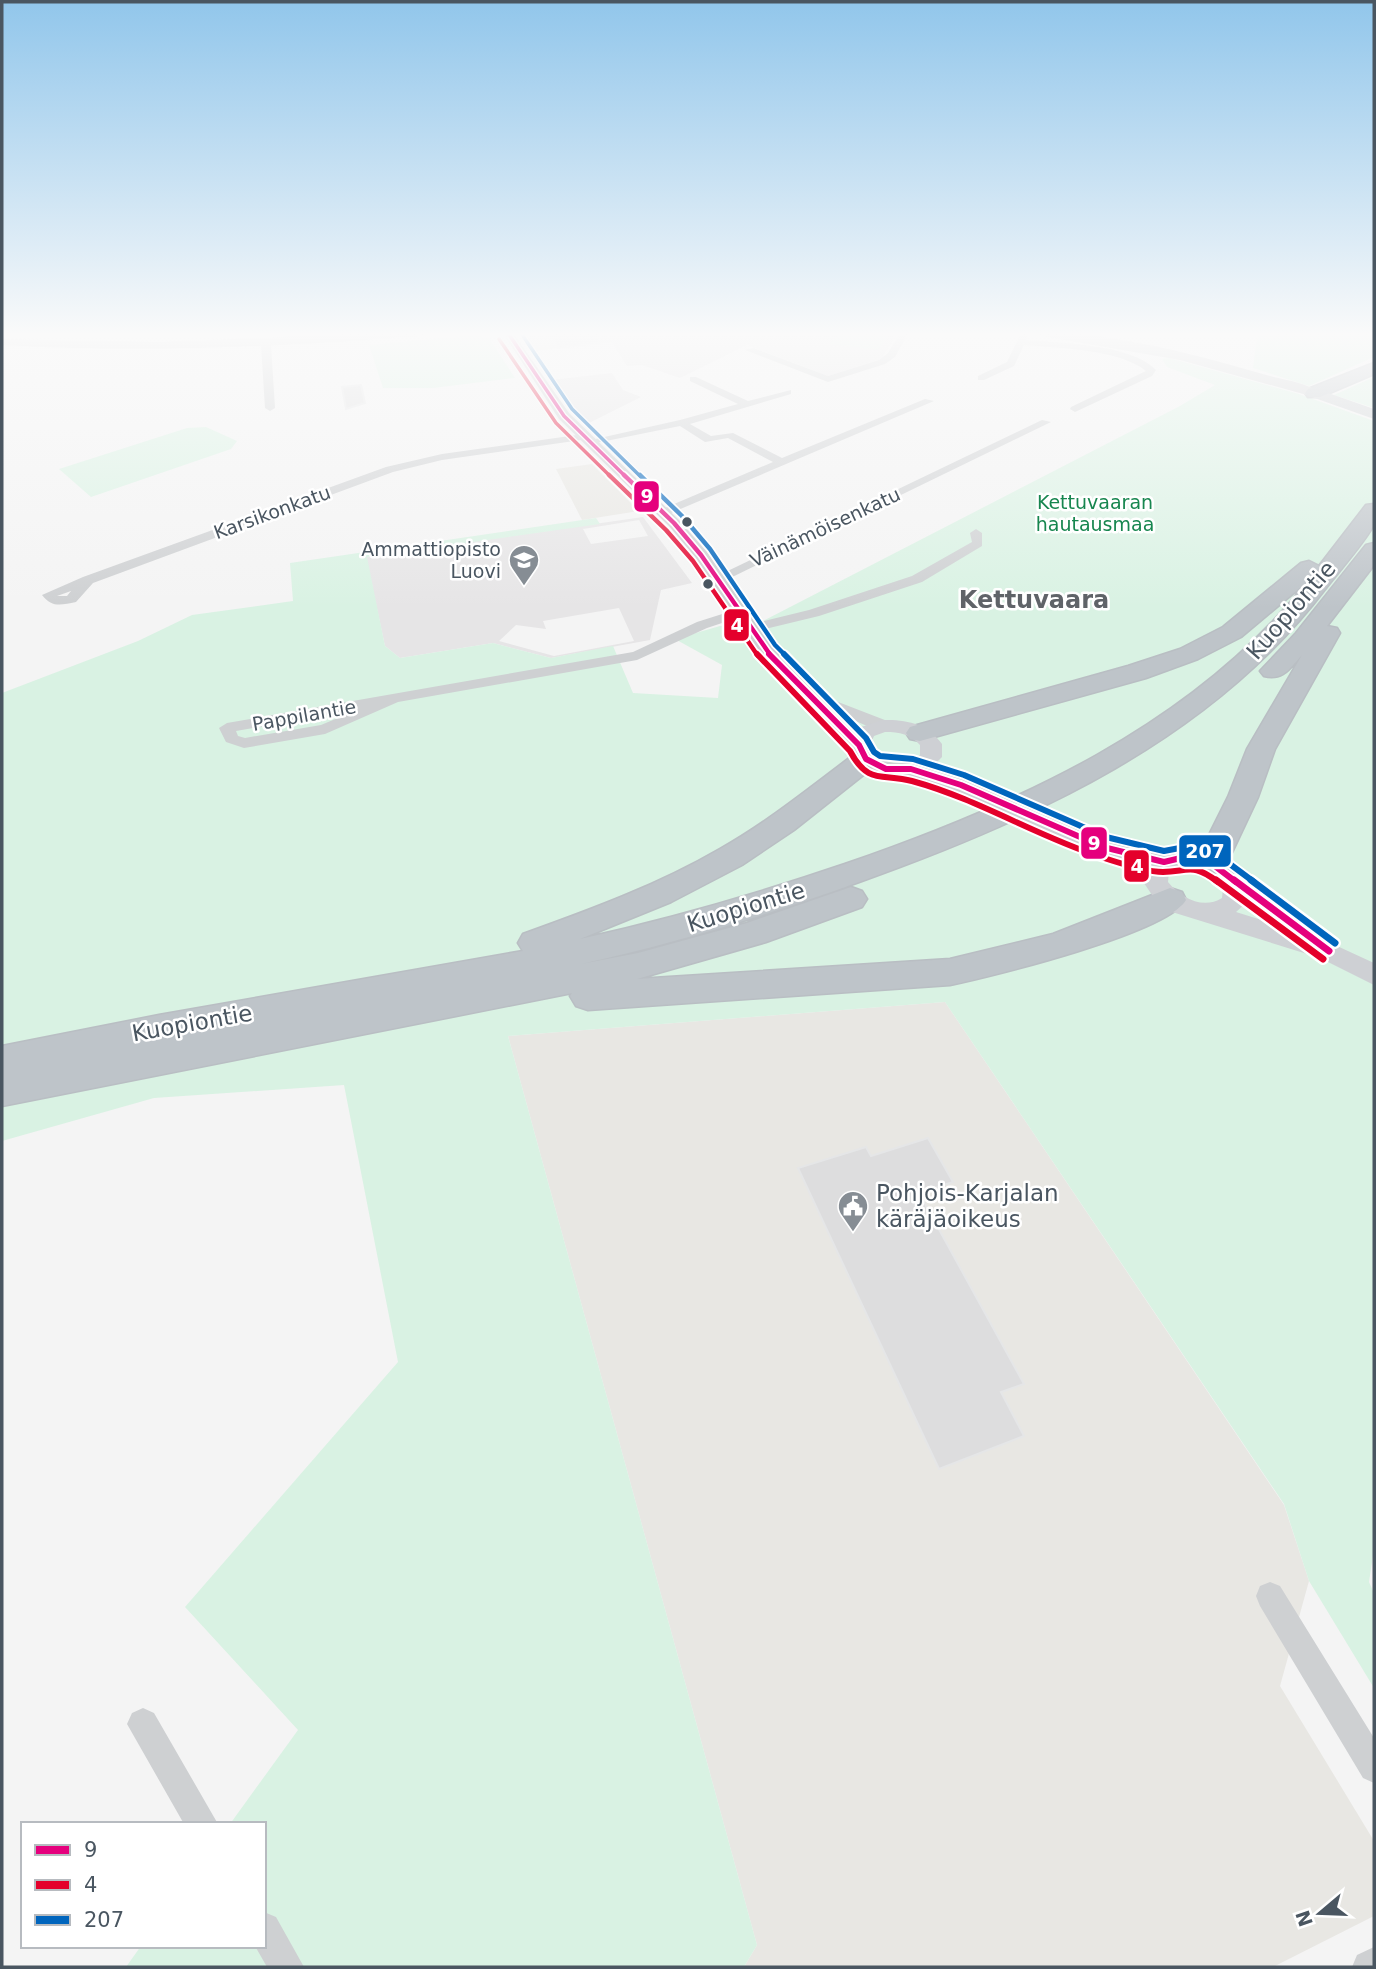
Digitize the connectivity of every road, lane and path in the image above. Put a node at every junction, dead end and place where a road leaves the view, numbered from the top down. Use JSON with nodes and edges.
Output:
{"nodes":[{"id":1,"x":576,"y":425,"type":"edge"},
{"id":2,"x":670,"y":425,"type":"edge"},
{"id":3,"x":685,"y":425,"type":"edge"},
{"id":4,"x":872,"y":425,"type":"edge"},
{"id":5,"x":1040,"y":425,"type":"edge"},
{"id":6,"x":590,"y":438,"type":"junction"},
{"id":7,"x":781,"y":463,"type":"junction"},
{"id":8,"x":664,"y":512,"type":"junction"},
{"id":9,"x":976,"y":533,"type":"dead end"},
{"id":10,"x":1367,"y":539,"type":"edge"},
{"id":11,"x":717,"y":579,"type":"junction"},
{"id":12,"x":88,"y":580,"type":"dead end"},
{"id":13,"x":738,"y":613,"type":"junction"},
{"id":14,"x":749,"y":629,"type":"junction"},
{"id":15,"x":808,"y":694,"type":"junction"},
{"id":16,"x":396,"y":698,"type":"junction"},
{"id":17,"x":883,"y":726,"type":"junction"},
{"id":18,"x":920,"y":733,"type":"junction"},
{"id":19,"x":862,"y":752,"type":"junction"},
{"id":20,"x":931,"y":757,"type":"junction"},
{"id":21,"x":911,"y":769,"type":"junction"},
{"id":22,"x":961,"y":785,"type":"junction"},
{"id":23,"x":1210,"y":863,"type":"junction"},
{"id":24,"x":1231,"y":880,"type":"junction"},
{"id":25,"x":1163,"y":881,"type":"junction"},
{"id":26,"x":1207,"y":912,"type":"junction"},
{"id":27,"x":1329,"y":951,"type":"junction"},
{"id":28,"x":1374,"y":975,"type":"edge"},
{"id":29,"x":431,"y":995,"type":"junction"},
{"id":30,"x":2,"y":1061,"type":"edge"},
{"id":31,"x":2,"y":1090,"type":"edge"},
{"id":32,"x":1270,"y":1596,"type":"dead end"},
{"id":33,"x":143,"y":1724,"type":"dead end"},
{"id":34,"x":1374,"y":1767,"type":"edge"},
{"id":35,"x":201,"y":1822,"type":"edge"},
{"id":36,"x":266,"y":1932,"type":"edge"},
{"id":37,"x":1374,"y":1964,"type":"edge"},
{"id":38,"x":287,"y":1967,"type":"edge"},
{"id":39,"x":1369,"y":1967,"type":"edge"}],
"edges":[{"from":1,"to":6,"type":"street"},
{"from":2,"to":6,"type":"street","name":"Karsikonkatu"},
{"from":3,"to":7,"type":"street"},
{"from":4,"to":7,"type":"street"},
{"from":5,"to":11,"type":"street","name":"Väinämöisenkatu"},
{"from":6,"to":8,"type":"street"},
{"from":6,"to":12,"type":"street","name":"Karsikonkatu"},
{"from":7,"to":8,"type":"street"},
{"from":8,"to":11,"type":"street"},
{"from":9,"to":14,"type":"street"},
{"from":10,"to":18,"type":"highway"},
{"from":10,"to":23,"type":"highway"},
{"from":10,"to":29,"type":"highway","name":"Kuopiontie"},
{"from":11,"to":13,"type":"street"},
{"from":13,"to":14,"type":"street"},
{"from":13,"to":16,"type":"street","name":"Pappilantie"},
{"from":14,"to":15,"type":"street"},
{"from":15,"to":17,"type":"street"},
{"from":15,"to":19,"type":"street"},
{"from":16,"to":16,"type":"street","name":"Pappilantie"},
{"from":17,"to":18,"type":"main road"},
{"from":17,"to":19,"type":"main road"},
{"from":18,"to":20,"type":"main road"},
{"from":19,"to":21,"type":"main road"},
{"from":19,"to":29,"type":"highway"},
{"from":20,"to":21,"type":"main road"},
{"from":20,"to":22,"type":"main road"},
{"from":21,"to":22,"type":"main road"},
{"from":22,"to":25,"type":"main road","bridge":true},
{"from":23,"to":24,"type":"main road"},
{"from":23,"to":25,"type":"main road"},
{"from":24,"to":26,"type":"main road"},
{"from":24,"to":27,"type":"main road"},
{"from":25,"to":26,"type":"main road"},
{"from":25,"to":29,"type":"highway"},
{"from":26,"to":27,"type":"main road"},
{"from":27,"to":28,"type":"main road"},
{"from":29,"to":30,"type":"highway","name":"Kuopiontie"},
{"from":29,"to":31,"type":"highway","name":"Kuopiontie"},
{"from":32,"to":34,"type":"street"},
{"from":33,"to":35,"type":"street"},
{"from":36,"to":38,"type":"street"},
{"from":37,"to":39,"type":"street"}]}
